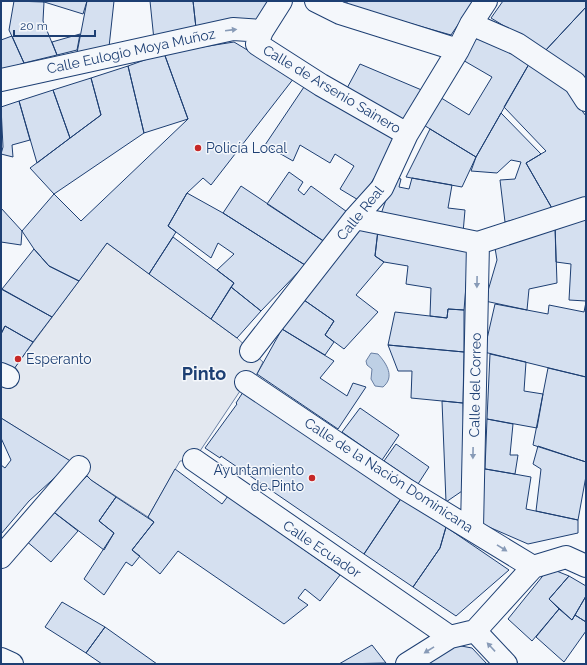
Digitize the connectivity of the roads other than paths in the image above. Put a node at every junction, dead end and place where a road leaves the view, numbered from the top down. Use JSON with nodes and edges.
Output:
{"nodes":[{"id":1,"x":281,"y":1,"type":"edge"},
{"id":2,"x":316,"y":1,"type":"edge"},
{"id":3,"x":486,"y":1,"type":"edge"},
{"id":4,"x":471,"y":24,"type":"junction"},
{"id":5,"x":260,"y":37,"type":"junction"},
{"id":6,"x":458,"y":50,"type":"junction"},
{"id":7,"x":1,"y":80,"type":"edge"},
{"id":8,"x":586,"y":100,"type":"edge"},
{"id":9,"x":407,"y":134,"type":"junction"},
{"id":10,"x":586,"y":208,"type":"edge"},
{"id":11,"x":355,"y":218,"type":"junction"},
{"id":12,"x":478,"y":242,"type":"junction"},
{"id":13,"x":251,"y":351,"type":"dead end"},
{"id":14,"x":246,"y":382,"type":"dead end"},
{"id":15,"x":194,"y":460,"type":"dead end"},
{"id":16,"x":79,"y":467,"type":"dead end"},
{"id":17,"x":472,"y":528,"type":"junction"},
{"id":18,"x":1,"y":557,"type":"edge"},
{"id":19,"x":586,"y":566,"type":"edge"},
{"id":20,"x":533,"y":567,"type":"junction"},
{"id":21,"x":475,"y":631,"type":"junction"},
{"id":22,"x":450,"y":637,"type":"junction"},
{"id":23,"x":1,"y":659,"type":"edge"},
{"id":24,"x":12,"y":664,"type":"edge"},
{"id":25,"x":407,"y":664,"type":"edge"},
{"id":26,"x":506,"y":664,"type":"edge"}],
"edges":[{"from":1,"to":5,"type":"street"},
{"from":2,"to":6,"type":"street"},
{"from":3,"to":4,"type":"street","name":"Calle Real"},
{"from":4,"to":6,"type":"street","name":"Calle Real"},
{"from":4,"to":8,"type":"street"},
{"from":7,"to":5,"type":"street","name":"Calle Eulogio Moya Muñoz","one_way":true},
{"from":5,"to":9,"type":"street","name":"Calle de Arsenio Sainero"},
{"from":6,"to":9,"type":"street","name":"Calle Real"},
{"from":9,"to":11,"type":"street","name":"Calle Real"},
{"from":10,"to":12,"type":"street"},
{"from":11,"to":12,"type":"street"},
{"from":11,"to":13,"type":"street","name":"Calle Real"},
{"from":12,"to":17,"type":"street","name":"Calle del Correo","one_way":true},
{"from":14,"to":17,"type":"street","name":"Calle de la Nación Dominicana"},
{"from":15,"to":22,"type":"street","name":"Calle Ecuador"},
{"from":16,"to":18,"type":"street"},
{"from":17,"to":20,"type":"street","name":"Calle de la Nación Dominicana","one_way":true},
{"from":19,"to":20,"type":"street"},
{"from":20,"to":21,"type":"street"},
{"from":21,"to":22,"type":"street"},
{"from":26,"to":21,"type":"street","one_way":true},
{"from":22,"to":25,"type":"street","one_way":true},
{"from":23,"to":24,"type":"street"}]}
